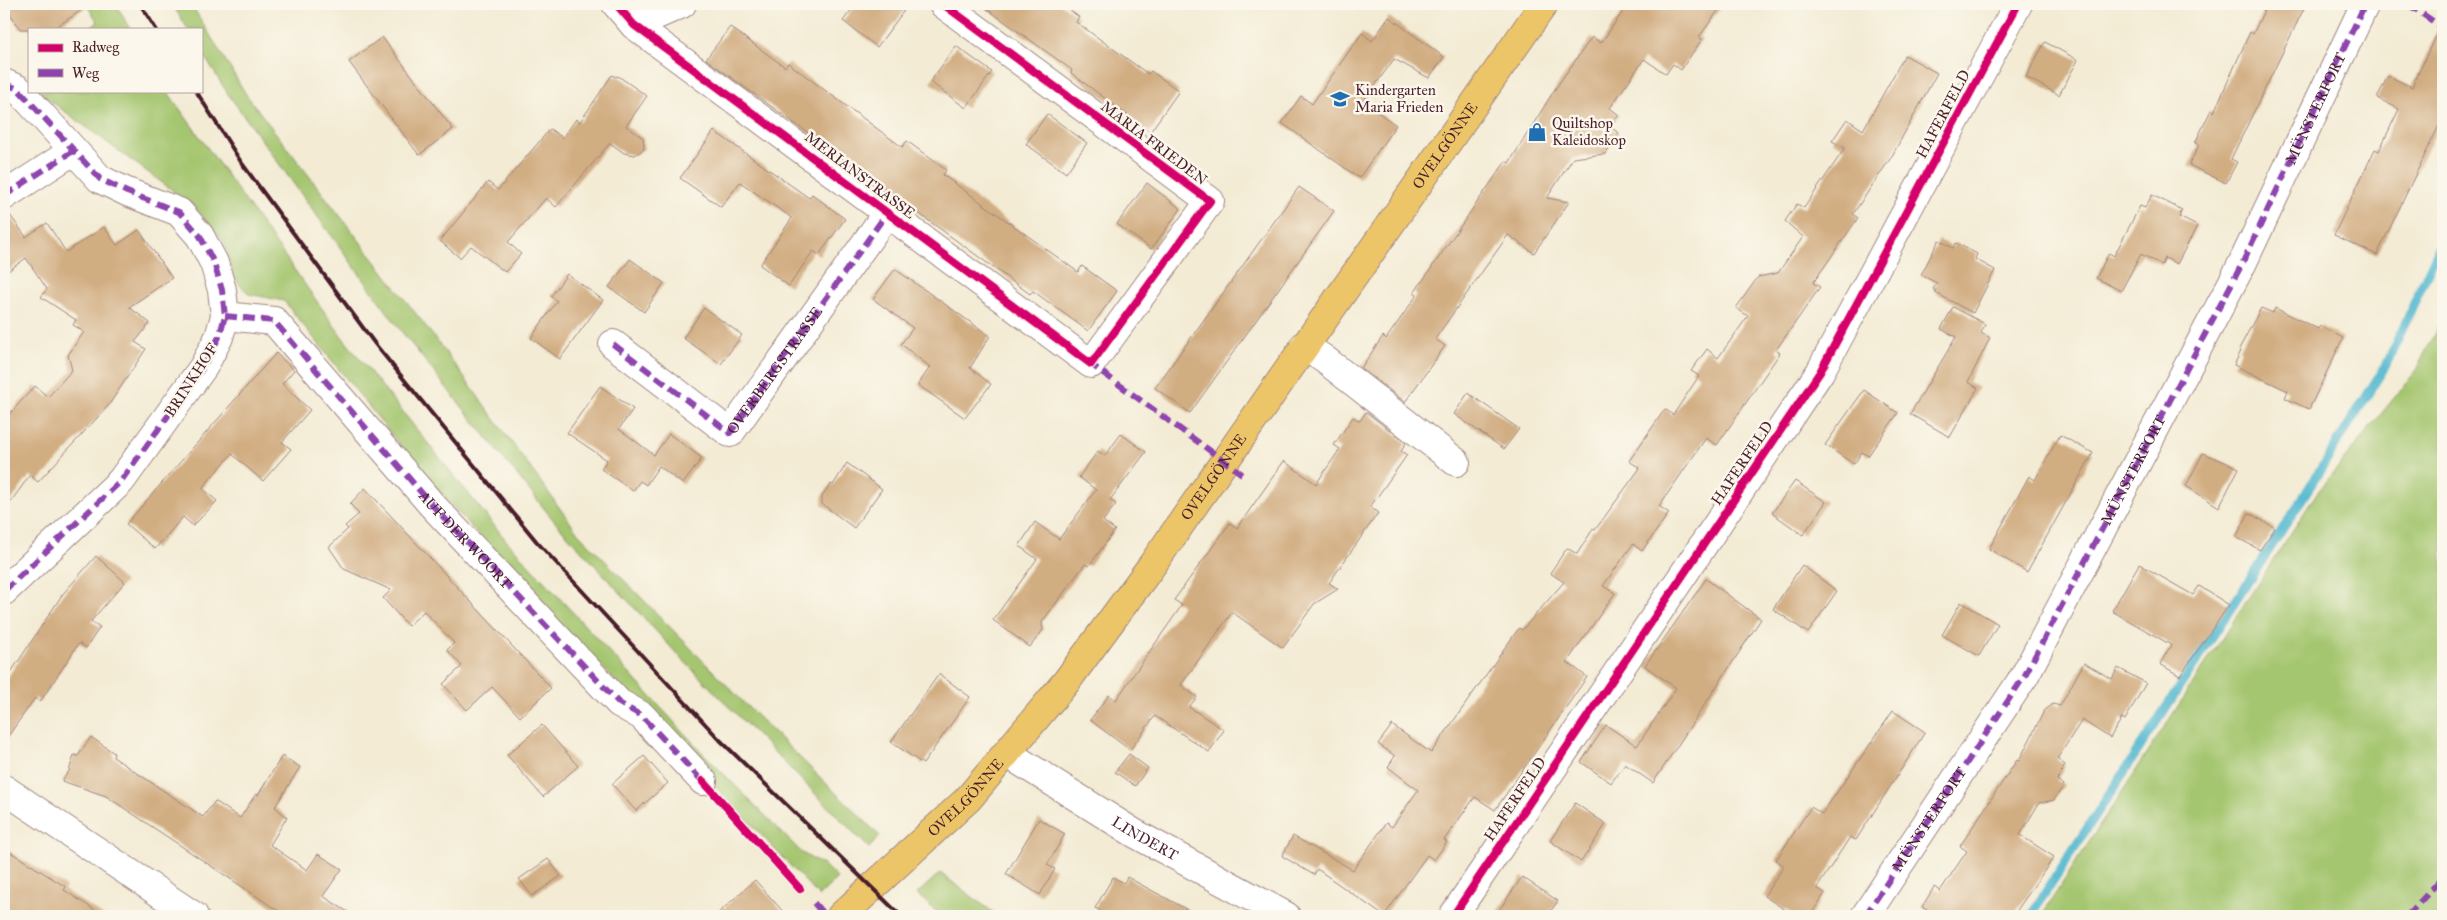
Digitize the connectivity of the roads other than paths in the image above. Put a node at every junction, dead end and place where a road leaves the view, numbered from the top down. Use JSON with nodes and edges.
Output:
{"nodes":[{"id":1,"x":616,"y":4,"type":"edge"},
{"id":2,"x":682,"y":4,"type":"edge"},
{"id":3,"x":943,"y":4,"type":"edge"},
{"id":4,"x":1544,"y":4,"type":"edge"},
{"id":5,"x":2018,"y":4,"type":"edge"},
{"id":6,"x":2365,"y":4,"type":"edge"},
{"id":7,"x":634,"y":26,"type":"junction"},
{"id":8,"x":4,"y":83,"type":"edge"},
{"id":9,"x":73,"y":151,"type":"junction"},
{"id":10,"x":4,"y":196,"type":"edge"},
{"id":11,"x":887,"y":213,"type":"junction"},
{"id":12,"x":225,"y":316,"type":"junction"},
{"id":13,"x":613,"y":344,"type":"dead end"},
{"id":14,"x":1304,"y":346,"type":"junction"},
{"id":15,"x":1091,"y":364,"type":"joint"},
{"id":16,"x":1456,"y":462,"type":"dead end"},
{"id":17,"x":4,"y":591,"type":"edge"},
{"id":18,"x":1008,"y":754,"type":"junction"},
{"id":19,"x":703,"y":781,"type":"dead end"},
{"id":20,"x":4,"y":788,"type":"edge"},
{"id":21,"x":194,"y":916,"type":"edge"},
{"id":22,"x":841,"y":916,"type":"edge"},
{"id":23,"x":1286,"y":916,"type":"edge"},
{"id":24,"x":1453,"y":916,"type":"edge"},
{"id":25,"x":1865,"y":916,"type":"edge"}],
"edges":[{"from":1,"to":7,"type":"street","name":"MERIANSTRASSE"},
{"from":2,"to":7,"type":"street"},
{"from":3,"to":15,"type":"street","name":"MARIA FRIEDEN"},
{"from":4,"to":14,"type":"main road","name":"OVELGÖNNE"},
{"from":5,"to":24,"type":"street","name":"HAFERFELD"},
{"from":6,"to":25,"type":"street","name":"MÜNSTERFORT"},
{"from":7,"to":11,"type":"street","name":"MERIANSTRASSE"},
{"from":8,"to":9,"type":"street","name":"BRINKHOF"},
{"from":9,"to":10,"type":"street"},
{"from":9,"to":12,"type":"street","name":"BRINKHOF"},
{"from":11,"to":13,"type":"street","name":"OVERBERGSTRASSE"},
{"from":11,"to":15,"type":"street","name":"MERIANSTRASSE"},
{"from":12,"to":17,"type":"street","name":"BRINKHOF"},
{"from":12,"to":19,"type":"street","name":"AUF DER WOORT"},
{"from":14,"to":16,"type":"street"},
{"from":14,"to":18,"type":"main road","name":"OVELGÖNNE"},
{"from":18,"to":22,"type":"main road","name":"OVELGÖNNE"},
{"from":18,"to":23,"type":"street","name":"LINDERT"},
{"from":20,"to":21,"type":"street"}]}
